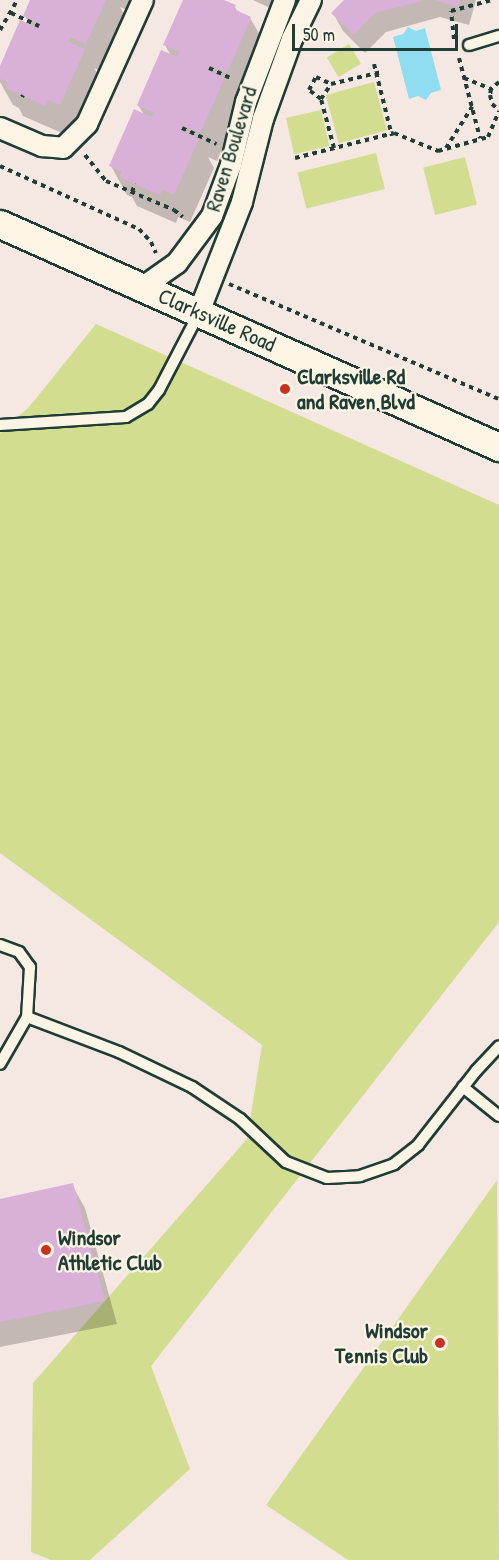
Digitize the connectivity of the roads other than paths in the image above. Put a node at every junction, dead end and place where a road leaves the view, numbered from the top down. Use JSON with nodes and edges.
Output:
{"nodes":[{"id":1,"x":143,"y":0,"type":"edge"},
{"id":2,"x":285,"y":0,"type":"edge"},
{"id":3,"x":311,"y":0,"type":"edge"},
{"id":4,"x":273,"y":31,"type":"junction"},
{"id":5,"x":499,"y":36,"type":"edge"},
{"id":6,"x":292,"y":39,"type":"junction"},
{"id":7,"x":469,"y":45,"type":"dead end"},
{"id":8,"x":242,"y":119,"type":"junction"},
{"id":9,"x":262,"y":123,"type":"junction"},
{"id":10,"x":0,"y":128,"type":"edge"},
{"id":11,"x":217,"y":203,"type":"junction"},
{"id":12,"x":238,"y":213,"type":"junction"},
{"id":13,"x":0,"y":224,"type":"edge"},
{"id":14,"x":143,"y":287,"type":"junction"},
{"id":15,"x":199,"y":312,"type":"junction"},
{"id":16,"x":0,"y":425,"type":"edge"},
{"id":17,"x":499,"y":447,"type":"edge"},
{"id":18,"x":0,"y":945,"type":"edge"},
{"id":19,"x":27,"y":1017,"type":"junction"},
{"id":20,"x":499,"y":1046,"type":"edge"},
{"id":21,"x":0,"y":1064,"type":"edge"},
{"id":22,"x":463,"y":1087,"type":"junction"},
{"id":23,"x":499,"y":1116,"type":"edge"}],
"edges":[{"from":1,"to":10,"type":"street"},
{"from":2,"to":4,"type":"street","name":"Raven Boulevard"},
{"from":3,"to":6,"type":"street","name":"Raven Boulevard"},
{"from":4,"to":6,"type":"street"},
{"from":4,"to":8,"type":"street","name":"Raven Boulevard"},
{"from":5,"to":7,"type":"lane"},
{"from":6,"to":9,"type":"street","name":"Raven Boulevard"},
{"from":8,"to":9,"type":"street"},
{"from":8,"to":11,"type":"street","name":"Raven Boulevard"},
{"from":9,"to":12,"type":"street","name":"Raven Boulevard"},
{"from":11,"to":12,"type":"street"},
{"from":11,"to":14,"type":"street","name":"Raven Boulevard"},
{"from":12,"to":15,"type":"street","name":"Raven Boulevard"},
{"from":13,"to":14,"type":"street","name":"Clarksville Road"},
{"from":14,"to":15,"type":"street","name":"Clarksville Road"},
{"from":15,"to":16,"type":"lane"},
{"from":15,"to":17,"type":"street","name":"Clarksville Road"},
{"from":18,"to":19,"type":"lane"},
{"from":19,"to":21,"type":"lane"},
{"from":19,"to":22,"type":"lane"},
{"from":20,"to":22,"type":"lane"},
{"from":22,"to":23,"type":"lane"}]}
